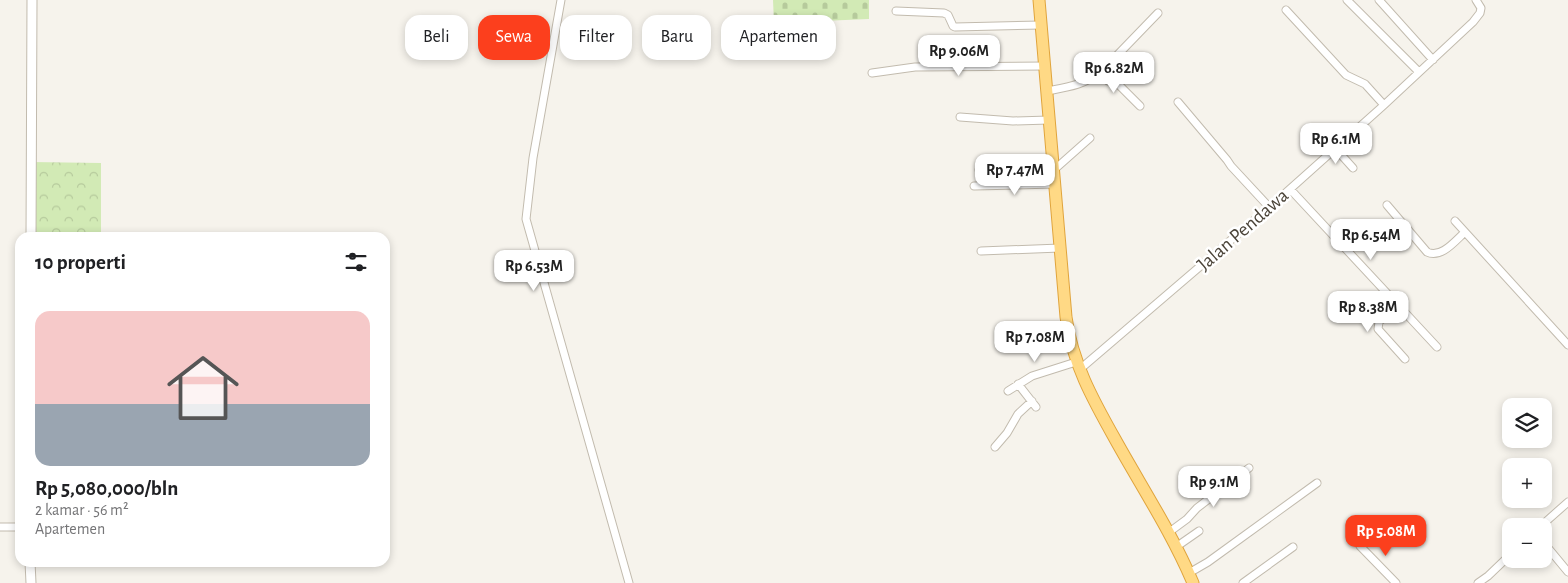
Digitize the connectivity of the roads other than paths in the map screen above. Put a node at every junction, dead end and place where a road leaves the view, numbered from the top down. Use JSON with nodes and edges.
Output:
{"nodes":[{"id":1,"x":32,"y":0,"type":"edge"},
{"id":2,"x":561,"y":0,"type":"edge"},
{"id":3,"x":1039,"y":0,"type":"edge"},
{"id":4,"x":1347,"y":0,"type":"edge"},
{"id":5,"x":1379,"y":0,"type":"edge"},
{"id":6,"x":1476,"y":0,"type":"edge"},
{"id":7,"x":1286,"y":10,"type":"dead end"},
{"id":8,"x":896,"y":11,"type":"dead end"},
{"id":9,"x":1158,"y":13,"type":"dead end"},
{"id":10,"x":1041,"y":25,"type":"junction"},
{"id":11,"x":1432,"y":60,"type":"junction"},
{"id":12,"x":1044,"y":66,"type":"junction"},
{"id":13,"x":1101,"y":72,"type":"junction"},
{"id":14,"x":1419,"y":72,"type":"junction"},
{"id":15,"x":872,"y":73,"type":"dead end"},
{"id":16,"x":1047,"y":91,"type":"junction"},
{"id":17,"x":1178,"y":102,"type":"dead end"},
{"id":18,"x":1384,"y":105,"type":"junction"},
{"id":19,"x":1140,"y":106,"type":"dead end"},
{"id":20,"x":960,"y":118,"type":"dead end"},
{"id":21,"x":1049,"y":120,"type":"junction"},
{"id":22,"x":1090,"y":138,"type":"dead end"},
{"id":23,"x":1335,"y":148,"type":"junction"},
{"id":24,"x":1353,"y":168,"type":"dead end"},
{"id":25,"x":979,"y":170,"type":"dead end"},
{"id":26,"x":1054,"y":170,"type":"junction"},
{"id":27,"x":1055,"y":184,"type":"junction"},
{"id":28,"x":974,"y":186,"type":"dead end"},
{"id":29,"x":1290,"y":189,"type":"junction"},
{"id":30,"x":1387,"y":205,"type":"dead end"},
{"id":31,"x":1269,"y":207,"type":"junction"},
{"id":32,"x":1455,"y":221,"type":"dead end"},
{"id":33,"x":31,"y":232,"type":"edge"},
{"id":34,"x":1466,"y":232,"type":"junction"},
{"id":35,"x":1060,"y":248,"type":"junction"},
{"id":36,"x":981,"y":252,"type":"dead end"},
{"id":37,"x":1397,"y":305,"type":"junction"},
{"id":38,"x":1568,"y":345,"type":"edge"},
{"id":39,"x":1437,"y":347,"type":"dead end"},
{"id":40,"x":1405,"y":359,"type":"dead end"},
{"id":41,"x":1078,"y":366,"type":"junction"},
{"id":42,"x":1018,"y":384,"type":"junction"},
{"id":43,"x":1008,"y":391,"type":"dead end"},
{"id":44,"x":994,"y":447,"type":"dead end"},
{"id":45,"x":1249,"y":468,"type":"dead end"},
{"id":46,"x":1317,"y":483,"type":"dead end"},
{"id":47,"x":1568,"y":502,"type":"edge"},
{"id":48,"x":1550,"y":518,"type":"edge"},
{"id":49,"x":0,"y":527,"type":"edge"},
{"id":50,"x":15,"y":527,"type":"edge"},
{"id":51,"x":1199,"y":531,"type":"dead end"},
{"id":52,"x":1168,"y":534,"type":"junction"},
{"id":53,"x":1360,"y":546,"type":"dead end"},
{"id":54,"x":1176,"y":547,"type":"junction"},
{"id":55,"x":1293,"y":547,"type":"dead end"},
{"id":56,"x":1552,"y":553,"type":"edge"},
{"id":57,"x":1502,"y":563,"type":"edge"},
{"id":58,"x":30,"y":567,"type":"edge"},
{"id":59,"x":1568,"y":572,"type":"edge"},
{"id":60,"x":1191,"y":578,"type":"edge"},
{"id":61,"x":31,"y":583,"type":"edge"},
{"id":62,"x":629,"y":583,"type":"edge"},
{"id":63,"x":1243,"y":583,"type":"edge"},
{"id":64,"x":1396,"y":583,"type":"edge"},
{"id":65,"x":1478,"y":583,"type":"edge"}],
"edges":[{"from":1,"to":33,"type":"street"},
{"from":2,"to":62,"type":"street"},
{"from":3,"to":10,"type":"highway"},
{"from":4,"to":14,"type":"street"},
{"from":5,"to":11,"type":"street"},
{"from":6,"to":11,"type":"street","name":"Jalan Pendawa"},
{"from":7,"to":18,"type":"street"},
{"from":8,"to":10,"type":"street"},
{"from":9,"to":13,"type":"street"},
{"from":10,"to":12,"type":"highway"},
{"from":11,"to":14,"type":"street","name":"Jalan Pendawa"},
{"from":12,"to":15,"type":"street"},
{"from":12,"to":16,"type":"highway"},
{"from":13,"to":16,"type":"street"},
{"from":13,"to":19,"type":"street"},
{"from":14,"to":18,"type":"street","name":"Jalan Pendawa"},
{"from":16,"to":21,"type":"highway"},
{"from":17,"to":31,"type":"street"},
{"from":18,"to":23,"type":"street","name":"Jalan Pendawa"},
{"from":20,"to":21,"type":"street"},
{"from":21,"to":26,"type":"highway"},
{"from":22,"to":26,"type":"street"},
{"from":23,"to":24,"type":"street"},
{"from":23,"to":29,"type":"street","name":"Jalan Pendawa"},
{"from":25,"to":26,"type":"street"},
{"from":26,"to":27,"type":"highway"},
{"from":27,"to":28,"type":"street"},
{"from":27,"to":35,"type":"highway"},
{"from":29,"to":31,"type":"street","name":"Jalan Pendawa"},
{"from":29,"to":37,"type":"street"},
{"from":30,"to":34,"type":"street"},
{"from":31,"to":41,"type":"street","name":"Jalan Pendawa"},
{"from":32,"to":34,"type":"street"},
{"from":34,"to":38,"type":"street"},
{"from":35,"to":36,"type":"street"},
{"from":35,"to":41,"type":"highway"},
{"from":37,"to":39,"type":"street"},
{"from":37,"to":40,"type":"street"},
{"from":41,"to":42,"type":"street"},
{"from":41,"to":52,"type":"highway"},
{"from":42,"to":43,"type":"street"},
{"from":42,"to":44,"type":"street"},
{"from":45,"to":52,"type":"street"},
{"from":46,"to":60,"type":"street"},
{"from":47,"to":48,"type":"street"},
{"from":49,"to":50,"type":"street"},
{"from":51,"to":54,"type":"street"},
{"from":52,"to":54,"type":"highway"},
{"from":53,"to":64,"type":"street"},
{"from":54,"to":60,"type":"highway"},
{"from":55,"to":63,"type":"street"},
{"from":56,"to":59,"type":"street"},
{"from":57,"to":65,"type":"street"},
{"from":58,"to":61,"type":"street"}]}
